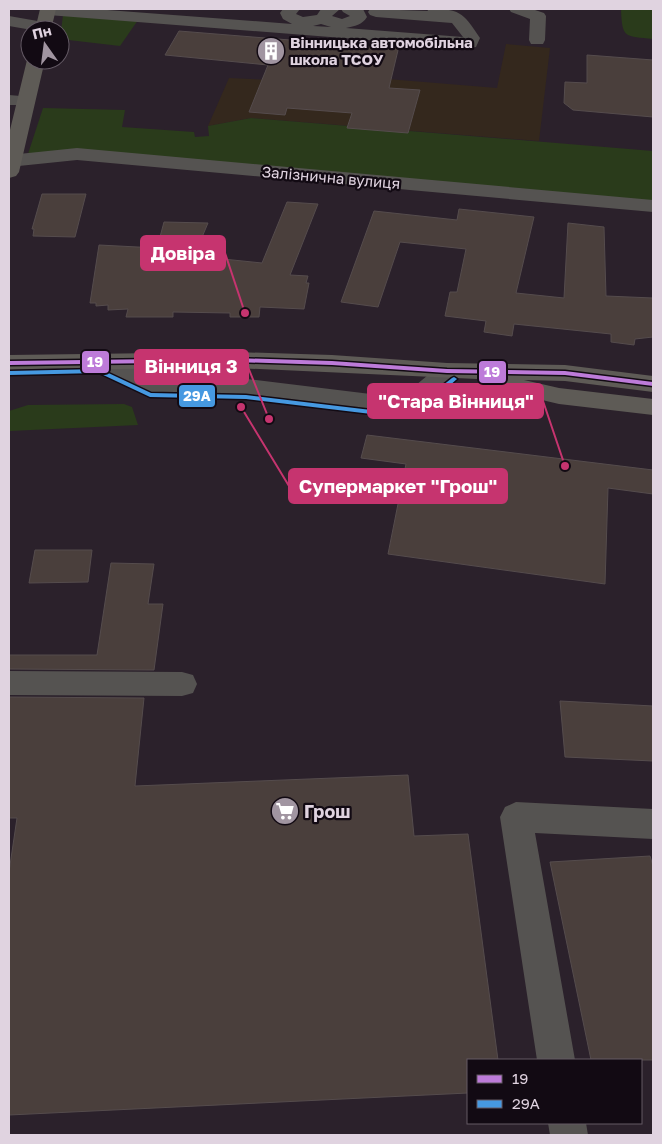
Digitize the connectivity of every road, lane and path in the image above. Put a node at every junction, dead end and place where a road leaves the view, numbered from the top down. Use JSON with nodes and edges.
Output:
{"nodes":[{"id":1,"x":204,"y":9,"type":"edge"},
{"id":2,"x":267,"y":9,"type":"edge"},
{"id":3,"x":280,"y":9,"type":"edge"},
{"id":4,"x":292,"y":9,"type":"edge"},
{"id":5,"x":434,"y":9,"type":"edge"},
{"id":6,"x":517,"y":9,"type":"edge"},
{"id":7,"x":48,"y":10,"type":"edge"},
{"id":8,"x":243,"y":10,"type":"edge"},
{"id":9,"x":325,"y":11,"type":"edge"},
{"id":10,"x":367,"y":13,"type":"edge"},
{"id":11,"x":457,"y":18,"type":"junction"},
{"id":12,"x":265,"y":28,"type":"junction"},
{"id":13,"x":368,"y":36,"type":"junction"},
{"id":14,"x":537,"y":40,"type":"dead end"},
{"id":15,"x":31,"y":70,"type":"edge"},
{"id":16,"x":17,"y":101,"type":"edge"},
{"id":17,"x":10,"y":165,"type":"edge"},
{"id":18,"x":653,"y":206,"type":"edge"},
{"id":19,"x":102,"y":361,"type":"junction"},
{"id":20,"x":9,"y":363,"type":"edge"},
{"id":21,"x":448,"y":371,"type":"junction"},
{"id":22,"x":653,"y":384,"type":"edge"},
{"id":23,"x":653,"y":407,"type":"edge"},
{"id":24,"x":9,"y":683,"type":"edge"},
{"id":25,"x":182,"y":684,"type":"dead end"},
{"id":26,"x":653,"y":824,"type":"edge"},
{"id":27,"x":556,"y":1059,"type":"edge"}],
"edges":[{"from":1,"to":8,"type":"street"},
{"from":2,"to":12,"type":"street"},
{"from":3,"to":12,"type":"street"},
{"from":4,"to":9,"type":"street"},
{"from":5,"to":11,"type":"street"},
{"from":6,"to":14,"type":"street"},
{"from":7,"to":12,"type":"street"},
{"from":9,"to":10,"type":"street"},
{"from":10,"to":11,"type":"street"},
{"from":10,"to":13,"type":"street"},
{"from":11,"to":13,"type":"street"},
{"from":12,"to":13,"type":"street"},
{"from":15,"to":16,"type":"main road"},
{"from":16,"to":17,"type":"main road"},
{"from":17,"to":18,"type":"street","name":"Залізнична вулиця"},
{"from":19,"to":20,"type":"main road"},
{"from":19,"to":21,"type":"main road"},
{"from":19,"to":21,"type":"street"},
{"from":21,"to":22,"type":"main road"},
{"from":21,"to":23,"type":"main road"},
{"from":24,"to":25,"type":"street"},
{"from":26,"to":27,"type":"street"}]}
